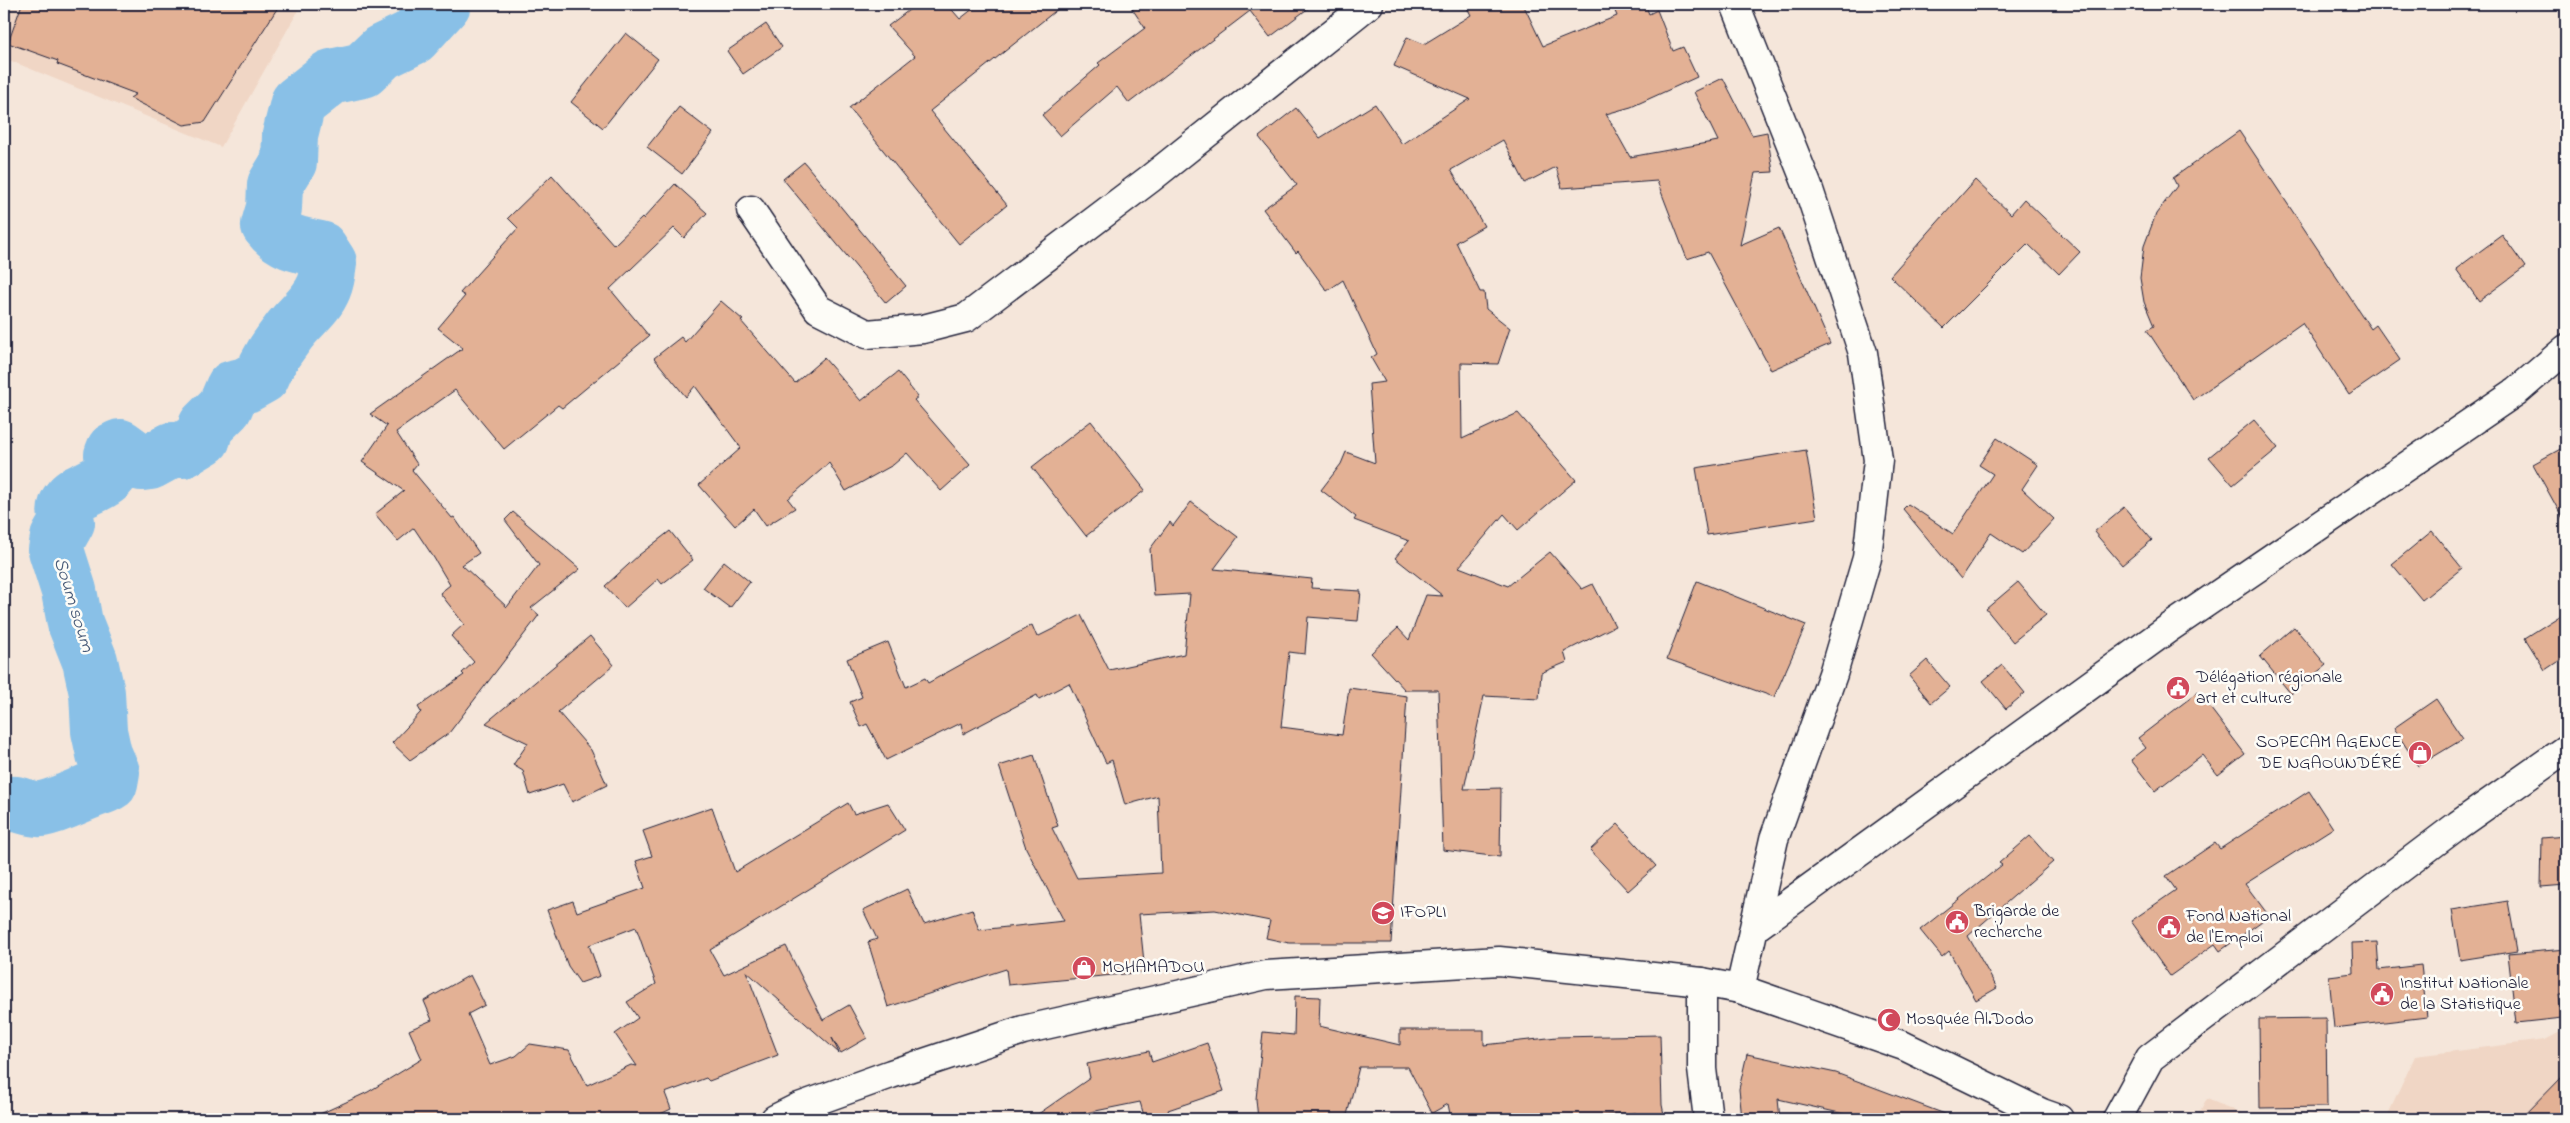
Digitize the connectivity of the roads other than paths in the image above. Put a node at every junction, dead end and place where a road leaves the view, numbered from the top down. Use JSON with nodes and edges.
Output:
{"nodes":[{"id":1,"x":1369,"y":4,"type":"edge"},
{"id":2,"x":1735,"y":4,"type":"edge"},
{"id":3,"x":751,"y":210,"type":"dead end"},
{"id":4,"x":2566,"y":349,"type":"edge"},
{"id":5,"x":2566,"y":748,"type":"edge"},
{"id":6,"x":1756,"y":927,"type":"junction"},
{"id":7,"x":1702,"y":982,"type":"junction"},
{"id":8,"x":1740,"y":989,"type":"junction"},
{"id":9,"x":801,"y":1113,"type":"edge"},
{"id":10,"x":775,"y":1119,"type":"edge"},
{"id":11,"x":1708,"y":1119,"type":"edge"},
{"id":12,"x":2059,"y":1119,"type":"edge"},
{"id":13,"x":2117,"y":1119,"type":"edge"}],
"edges":[{"from":1,"to":3,"type":"street"},
{"from":2,"to":6,"type":"street"},
{"from":4,"to":6,"type":"street"},
{"from":5,"to":13,"type":"street"},
{"from":6,"to":8,"type":"street"},
{"from":7,"to":8,"type":"street"},
{"from":7,"to":9,"type":"street"},
{"from":7,"to":11,"type":"street"},
{"from":8,"to":12,"type":"street"},
{"from":9,"to":10,"type":"street"}]}
